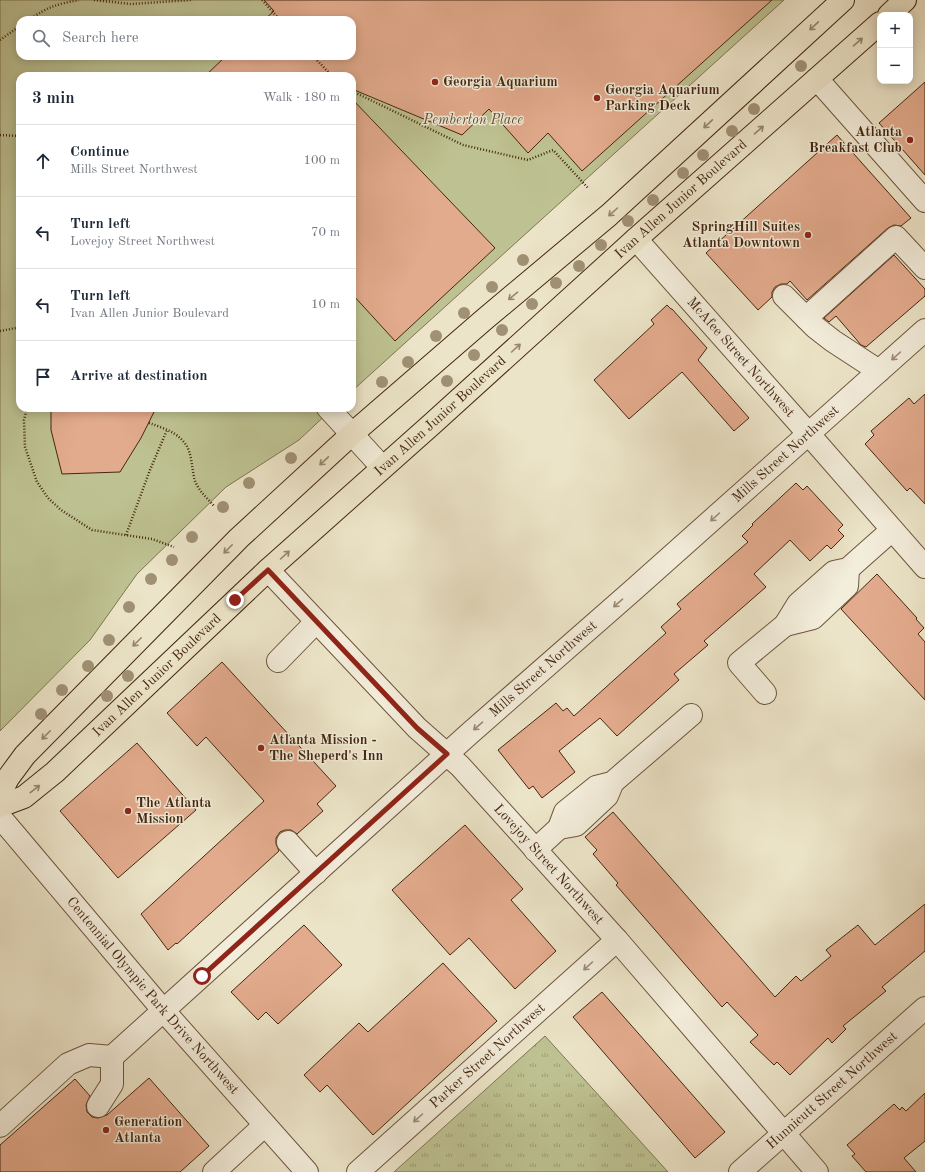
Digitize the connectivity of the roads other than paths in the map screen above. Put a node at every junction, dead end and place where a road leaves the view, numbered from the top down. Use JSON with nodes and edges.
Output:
{"nodes":[{"id":1,"x":843,"y":0,"type":"edge"},
{"id":2,"x":905,"y":0,"type":"edge"},
{"id":3,"x":892,"y":12,"type":"edge"},
{"id":4,"x":877,"y":26,"type":"edge"},
{"id":5,"x":817,"y":79,"type":"junction"},
{"id":6,"x":925,"y":200,"type":"edge"},
{"id":7,"x":636,"y":238,"type":"junction"},
{"id":8,"x":925,"y":268,"type":"edge"},
{"id":9,"x":784,"y":296,"type":"dead end"},
{"id":10,"x":806,"y":318,"type":"junction"},
{"id":11,"x":925,"y":330,"type":"edge"},
{"id":12,"x":879,"y":371,"type":"junction"},
{"id":13,"x":332,"y":412,"type":"edge"},
{"id":14,"x":352,"y":434,"type":"junction"},
{"id":15,"x":809,"y":434,"type":"junction"},
{"id":16,"x":382,"y":467,"type":"junction"},
{"id":17,"x":892,"y":530,"type":"junction"},
{"id":18,"x":925,"y":567,"type":"edge"},
{"id":19,"x":268,"y":570,"type":"junction"},
{"id":20,"x":316,"y":622,"type":"junction"},
{"id":21,"x":278,"y":661,"type":"dead end"},
{"id":22,"x":765,"y":693,"type":"dead end"},
{"id":23,"x":691,"y":715,"type":"dead end"},
{"id":24,"x":447,"y":754,"type":"junction"},
{"id":25,"x":0,"y":793,"type":"edge"},
{"id":26,"x":0,"y":806,"type":"edge"},
{"id":27,"x":0,"y":818,"type":"edge"},
{"id":28,"x":288,"y":842,"type":"dead end"},
{"id":29,"x":536,"y":850,"type":"junction"},
{"id":30,"x":316,"y":873,"type":"junction"},
{"id":31,"x":617,"y":940,"type":"junction"},
{"id":32,"x":925,"y":1008,"type":"edge"},
{"id":33,"x":163,"y":1010,"type":"junction"},
{"id":34,"x":112,"y":1057,"type":"junction"},
{"id":35,"x":98,"y":1106,"type":"dead end"},
{"id":36,"x":265,"y":1124,"type":"junction"},
{"id":37,"x":0,"y":1126,"type":"edge"},
{"id":38,"x":782,"y":1133,"type":"junction"},
{"id":39,"x":214,"y":1172,"type":"edge"},
{"id":40,"x":307,"y":1172,"type":"edge"},
{"id":41,"x":358,"y":1172,"type":"edge"},
{"id":42,"x":740,"y":1172,"type":"edge"},
{"id":43,"x":817,"y":1172,"type":"edge"}],
"edges":[{"from":1,"to":14,"type":"main road","one_way":true},
{"from":2,"to":3,"type":"main road"},
{"from":5,"to":4,"type":"main road","name":"Ivan Allen Junior Boulevard","one_way":true},
{"from":5,"to":6,"type":"street"},
{"from":7,"to":5,"type":"main road","name":"Ivan Allen Junior Boulevard","one_way":true},
{"from":7,"to":15,"type":"street","name":"McAfee Street Northwest"},
{"from":16,"to":7,"type":"main road","name":"Ivan Allen Junior Boulevard","one_way":true},
{"from":8,"to":10,"type":"street"},
{"from":9,"to":10,"type":"street"},
{"from":10,"to":12,"type":"street"},
{"from":11,"to":12,"type":"street","name":"Mills Street Northwest","one_way":true},
{"from":12,"to":15,"type":"street","name":"Mills Street Northwest"},
{"from":13,"to":14,"type":"street"},
{"from":14,"to":16,"type":"street"},
{"from":14,"to":25,"type":"main road","one_way":true},
{"from":15,"to":17,"type":"street","name":"McAfee Street Northwest"},
{"from":15,"to":24,"type":"street","name":"Mills Street Northwest","one_way":true},
{"from":19,"to":16,"type":"main road","name":"Ivan Allen Junior Boulevard","one_way":true},
{"from":17,"to":18,"type":"street","name":"McAfee Street Northwest"},
{"from":17,"to":22,"type":"street"},
{"from":19,"to":20,"type":"street","name":"Lovejoy Street Northwest"},
{"from":26,"to":19,"type":"main road","name":"Ivan Allen Junior Boulevard","one_way":true},
{"from":20,"to":21,"type":"street"},
{"from":20,"to":24,"type":"street","name":"Lovejoy Street Northwest"},
{"from":23,"to":29,"type":"street"},
{"from":24,"to":29,"type":"street","name":"Lovejoy Street Northwest"},
{"from":24,"to":30,"type":"street","name":"Mills Street Northwest"},
{"from":27,"to":33,"type":"street","name":"Centennial Olympic Park Drive Northwest"},
{"from":28,"to":30,"type":"street"},
{"from":29,"to":31,"type":"street","name":"Lovejoy Street Northwest"},
{"from":30,"to":33,"type":"street","name":"Mills Street Northwest"},
{"from":31,"to":38,"type":"street","name":"Lovejoy Street Northwest"},
{"from":31,"to":41,"type":"street","name":"Parker Street Northwest","one_way":true},
{"from":32,"to":38,"type":"street","name":"Hunnicutt Street Northwest"},
{"from":33,"to":34,"type":"street","name":"Mills Street Northwest"},
{"from":33,"to":36,"type":"street","name":"Centennial Olympic Park Drive Northwest"},
{"from":34,"to":35,"type":"street"},
{"from":34,"to":37,"type":"street"},
{"from":36,"to":39,"type":"street"},
{"from":36,"to":40,"type":"street","name":"Centennial Olympic Park Drive Northwest"},
{"from":38,"to":42,"type":"street","name":"Hunnicutt Street Northwest"},
{"from":38,"to":43,"type":"street","name":"Lovejoy Street Northwest"}]}
